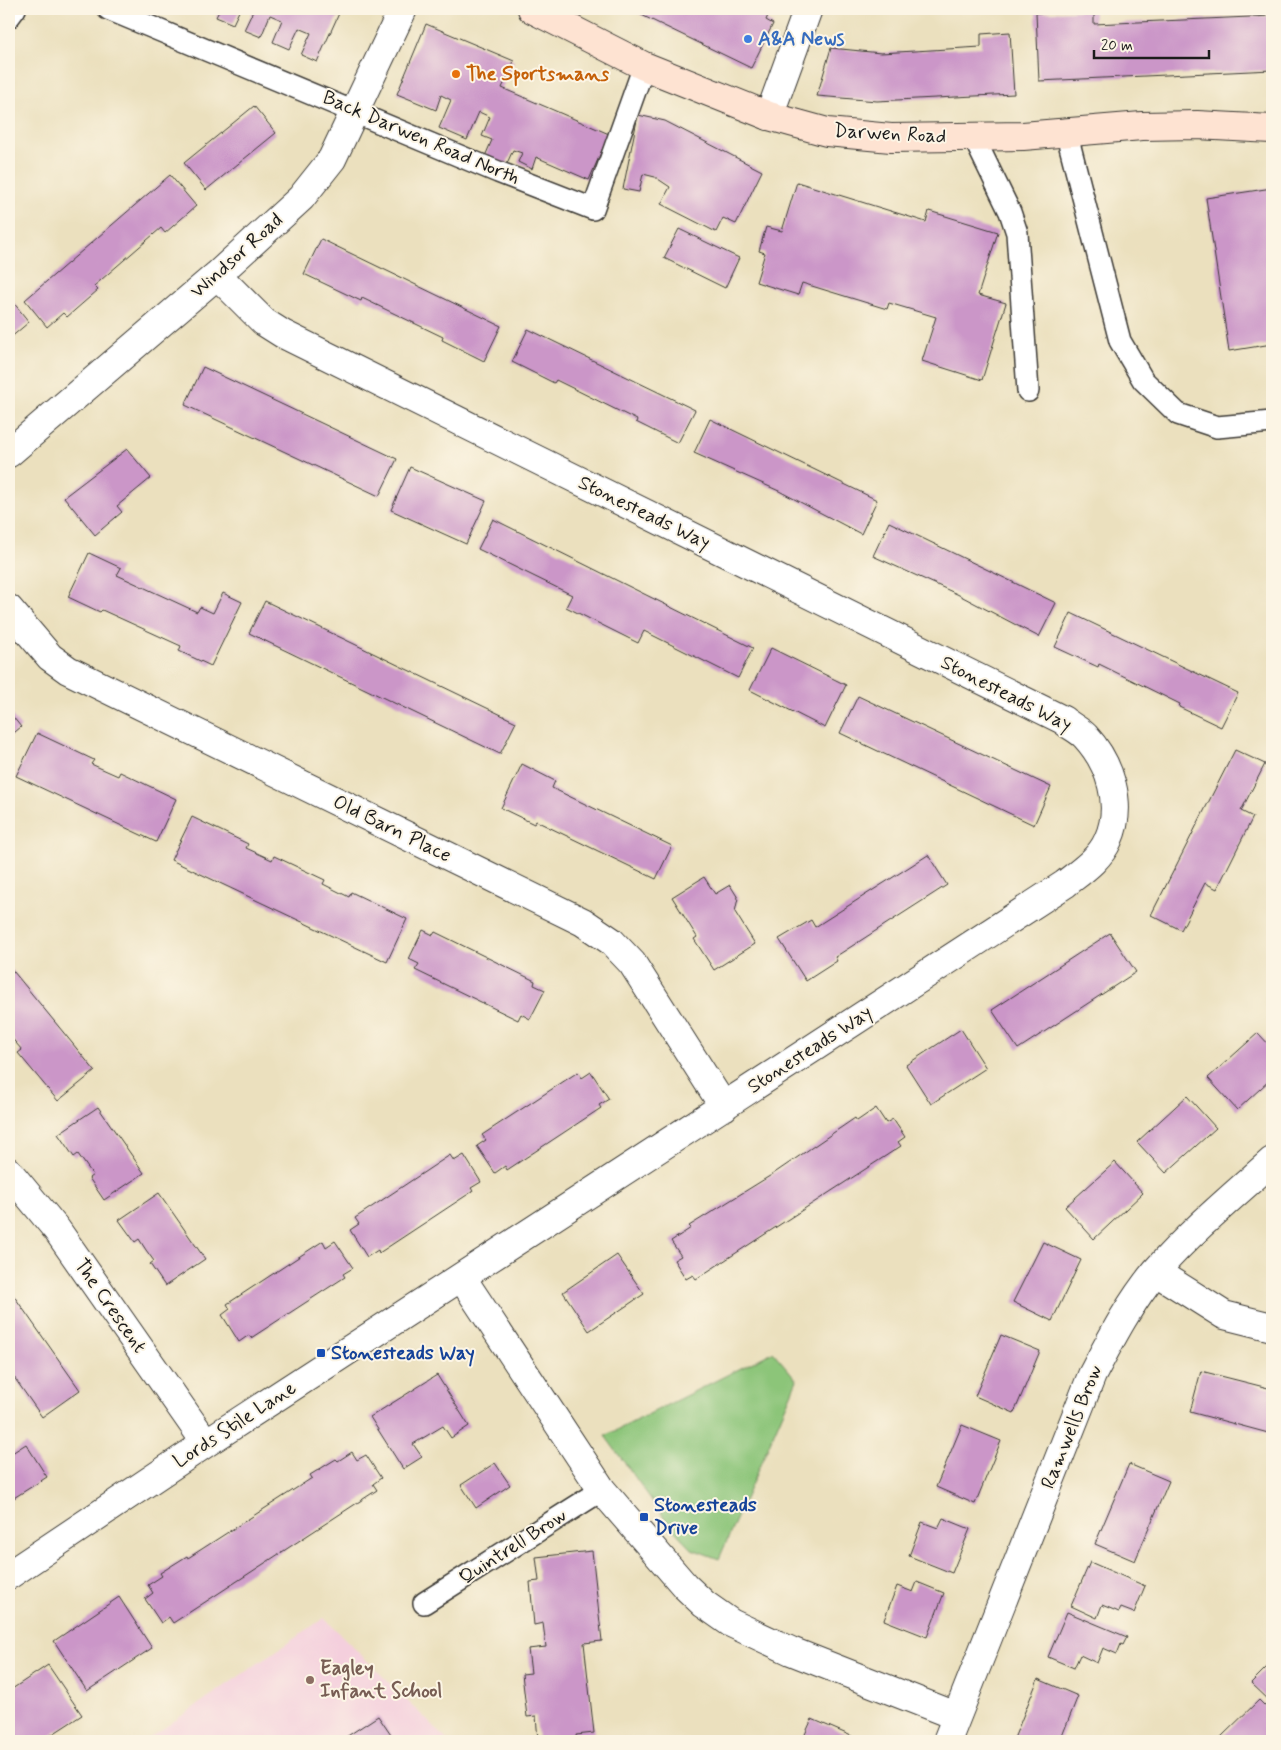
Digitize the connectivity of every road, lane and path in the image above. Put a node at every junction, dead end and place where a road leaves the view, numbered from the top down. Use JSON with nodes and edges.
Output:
{"nodes":[{"id":1,"x":15,"y":9,"type":"edge"},
{"id":2,"x":108,"y":9,"type":"edge"},
{"id":3,"x":402,"y":9,"type":"edge"},
{"id":4,"x":532,"y":9,"type":"edge"},
{"id":5,"x":808,"y":9,"type":"edge"},
{"id":6,"x":9,"y":17,"type":"edge"},
{"id":7,"x":644,"y":66,"type":"junction"},
{"id":8,"x":355,"y":110,"type":"junction"},
{"id":9,"x":769,"y":116,"type":"junction"},
{"id":10,"x":1272,"y":130,"type":"edge"},
{"id":11,"x":1066,"y":131,"type":"junction"},
{"id":12,"x":974,"y":138,"type":"junction"},
{"id":13,"x":217,"y":275,"type":"junction"},
{"id":14,"x":1028,"y":391,"type":"dead end"},
{"id":15,"x":1272,"y":422,"type":"edge"},
{"id":16,"x":9,"y":453,"type":"edge"},
{"id":17,"x":9,"y":609,"type":"edge"},
{"id":18,"x":724,"y":1107,"type":"junction"},
{"id":19,"x":1272,"y":1161,"type":"edge"},
{"id":20,"x":9,"y":1172,"type":"edge"},
{"id":21,"x":1156,"y":1272,"type":"junction"},
{"id":22,"x":462,"y":1278,"type":"junction"},
{"id":23,"x":1272,"y":1327,"type":"edge"},
{"id":24,"x":206,"y":1443,"type":"junction"},
{"id":25,"x":602,"y":1490,"type":"junction"},
{"id":26,"x":9,"y":1575,"type":"edge"},
{"id":27,"x":424,"y":1603,"type":"dead end"},
{"id":28,"x":956,"y":1716,"type":"junction"},
{"id":29,"x":947,"y":1741,"type":"edge"}],
"edges":[{"from":1,"to":6,"type":"lane"},
{"from":2,"to":8,"type":"lane","name":"Back Darwen Road North"},
{"from":3,"to":8,"type":"street","name":"Windsor Road"},
{"from":4,"to":7,"type":"main road","name":"Darwen Road"},
{"from":5,"to":9,"type":"street"},
{"from":7,"to":8,"type":"lane","name":"Back Darwen Road North"},
{"from":7,"to":9,"type":"main road","name":"Darwen Road"},
{"from":8,"to":13,"type":"street","name":"Windsor Road"},
{"from":9,"to":12,"type":"main road","name":"Darwen Road"},
{"from":10,"to":11,"type":"main road","name":"Darwen Road"},
{"from":11,"to":12,"type":"main road","name":"Darwen Road"},
{"from":11,"to":15,"type":"lane"},
{"from":12,"to":14,"type":"lane"},
{"from":13,"to":16,"type":"street","name":"Windsor Road"},
{"from":13,"to":18,"type":"street","name":"Stonesteads Way"},
{"from":17,"to":18,"type":"street","name":"Old Barn Place"},
{"from":18,"to":22,"type":"street","name":"Stonesteads Way"},
{"from":19,"to":21,"type":"street","name":"Ramwells Brow"},
{"from":20,"to":24,"type":"street","name":"The Crescent"},
{"from":21,"to":23,"type":"street"},
{"from":21,"to":28,"type":"street","name":"Ramwells Brow"},
{"from":22,"to":24,"type":"street","name":"Lords Stile Lane"},
{"from":22,"to":25,"type":"street"},
{"from":24,"to":26,"type":"street","name":"Lords Stile Lane"},
{"from":25,"to":27,"type":"lane","name":"Quintrell Brow"},
{"from":25,"to":28,"type":"street"},
{"from":28,"to":29,"type":"street","name":"Ramwells Brow"}]}
